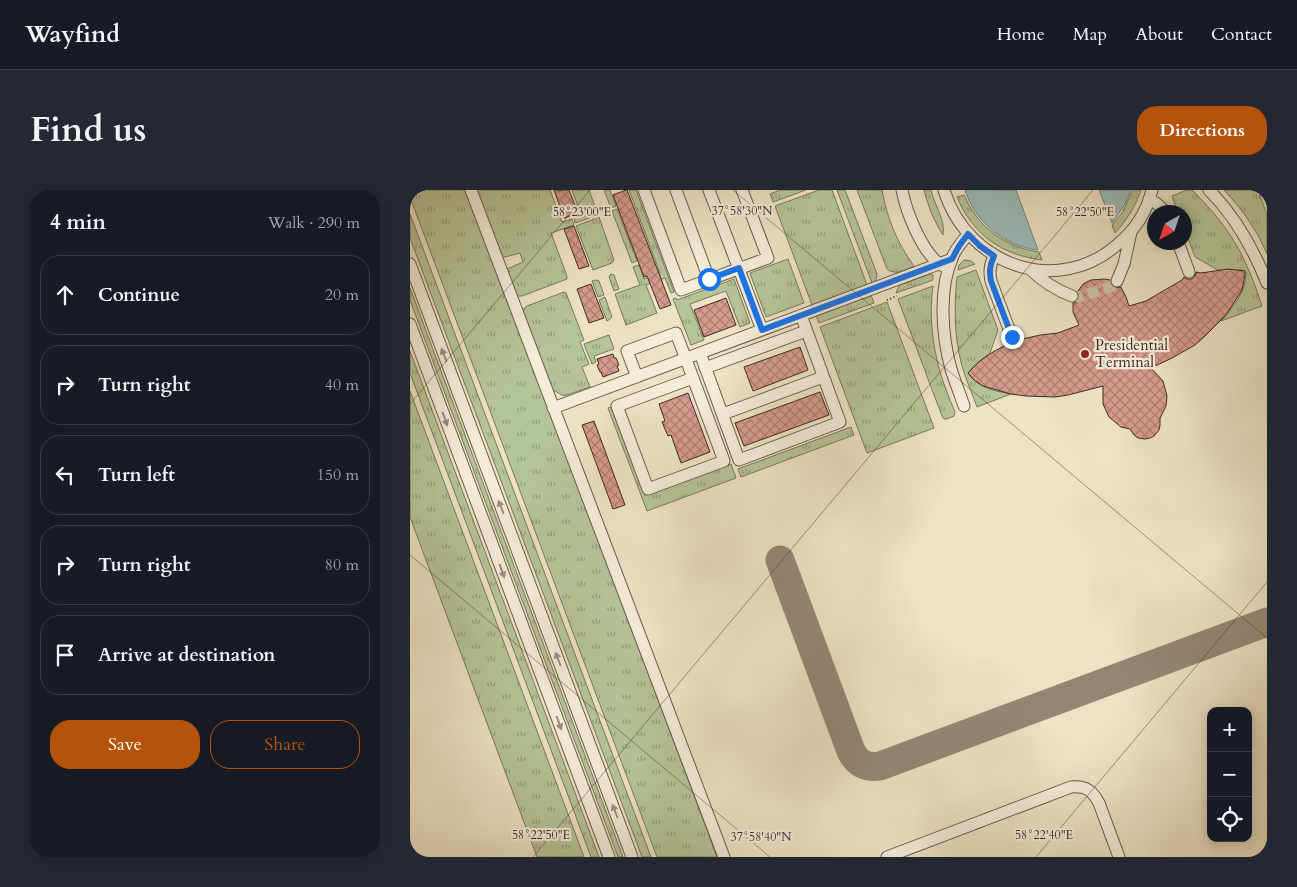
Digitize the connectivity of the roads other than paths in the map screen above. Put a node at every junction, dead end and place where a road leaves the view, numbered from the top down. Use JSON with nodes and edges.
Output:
{"nodes":[{"id":1,"x":471,"y":190,"type":"edge"},
{"id":2,"x":644,"y":190,"type":"edge"},
{"id":3,"x":676,"y":190,"type":"edge"},
{"id":4,"x":709,"y":190,"type":"edge"},
{"id":5,"x":742,"y":190,"type":"edge"},
{"id":6,"x":902,"y":190,"type":"edge"},
{"id":7,"x":944,"y":190,"type":"edge"},
{"id":8,"x":1209,"y":190,"type":"edge"},
{"id":9,"x":1151,"y":195,"type":"edge"},
{"id":10,"x":1131,"y":232,"type":"junction"},
{"id":11,"x":968,"y":234,"type":"junction"},
{"id":12,"x":1181,"y":250,"type":"edge"},
{"id":13,"x":994,"y":256,"type":"junction"},
{"id":14,"x":410,"y":264,"type":"edge"},
{"id":15,"x":946,"y":264,"type":"junction"},
{"id":16,"x":739,"y":268,"type":"junction"},
{"id":17,"x":1030,"y":269,"type":"junction"},
{"id":18,"x":1189,"y":272,"type":"dead end"},
{"id":19,"x":709,"y":279,"type":"junction"},
{"id":20,"x":1117,"y":281,"type":"tunnel mouth"},
{"id":21,"x":1267,"y":283,"type":"edge"},
{"id":22,"x":1072,"y":296,"type":"tunnel mouth"},
{"id":23,"x":800,"y":315,"type":"junction"},
{"id":24,"x":410,"y":324,"type":"edge"},
{"id":25,"x":762,"y":330,"type":"junction"},
{"id":26,"x":806,"y":331,"type":"junction"},
{"id":27,"x":1012,"y":337,"type":"dead end"},
{"id":28,"x":700,"y":353,"type":"junction"},
{"id":29,"x":685,"y":358,"type":"junction"},
{"id":30,"x":705,"y":368,"type":"junction"},
{"id":31,"x":637,"y":376,"type":"junction"},
{"id":32,"x":824,"y":377,"type":"junction"},
{"id":33,"x":692,"y":378,"type":"junction"},
{"id":34,"x":964,"y":406,"type":"dead end"},
{"id":35,"x":553,"y":408,"type":"junction"},
{"id":36,"x":722,"y":414,"type":"junction"},
{"id":37,"x":609,"y":857,"type":"edge"},
{"id":38,"x":632,"y":857,"type":"edge"},
{"id":39,"x":724,"y":857,"type":"edge"},
{"id":40,"x":888,"y":857,"type":"edge"},
{"id":41,"x":1119,"y":857,"type":"edge"}],
"edges":[{"from":1,"to":35,"type":"street"},
{"from":2,"to":19,"type":"street"},
{"from":3,"to":19,"type":"street"},
{"from":4,"to":16,"type":"street"},
{"from":5,"to":16,"type":"street"},
{"from":6,"to":15,"type":"street"},
{"from":7,"to":11,"type":"street"},
{"from":8,"to":21,"type":"street"},
{"from":9,"to":10,"type":"street"},
{"from":10,"to":17,"type":"street"},
{"from":10,"to":20,"type":"street"},
{"from":11,"to":13,"type":"street"},
{"from":11,"to":15,"type":"street"},
{"from":12,"to":18,"type":"street"},
{"from":13,"to":17,"type":"street"},
{"from":13,"to":27,"type":"street"},
{"from":38,"to":14,"type":"street","one_way":true},
{"from":15,"to":23,"type":"street"},
{"from":15,"to":34,"type":"street"},
{"from":16,"to":19,"type":"street"},
{"from":16,"to":25,"type":"street"},
{"from":17,"to":22,"type":"street"},
{"from":23,"to":25,"type":"street"},
{"from":23,"to":26,"type":"street"},
{"from":24,"to":37,"type":"street","one_way":true},
{"from":25,"to":28,"type":"street"},
{"from":26,"to":30,"type":"street"},
{"from":26,"to":32,"type":"street"},
{"from":28,"to":29,"type":"street"},
{"from":28,"to":30,"type":"street"},
{"from":29,"to":31,"type":"street"},
{"from":29,"to":31,"type":"street"},
{"from":29,"to":33,"type":"street"},
{"from":30,"to":36,"type":"street"},
{"from":31,"to":35,"type":"street"},
{"from":32,"to":36,"type":"street"},
{"from":32,"to":36,"type":"street"},
{"from":33,"to":33,"type":"street"},
{"from":35,"to":39,"type":"street"},
{"from":40,"to":41,"type":"street"}]}
